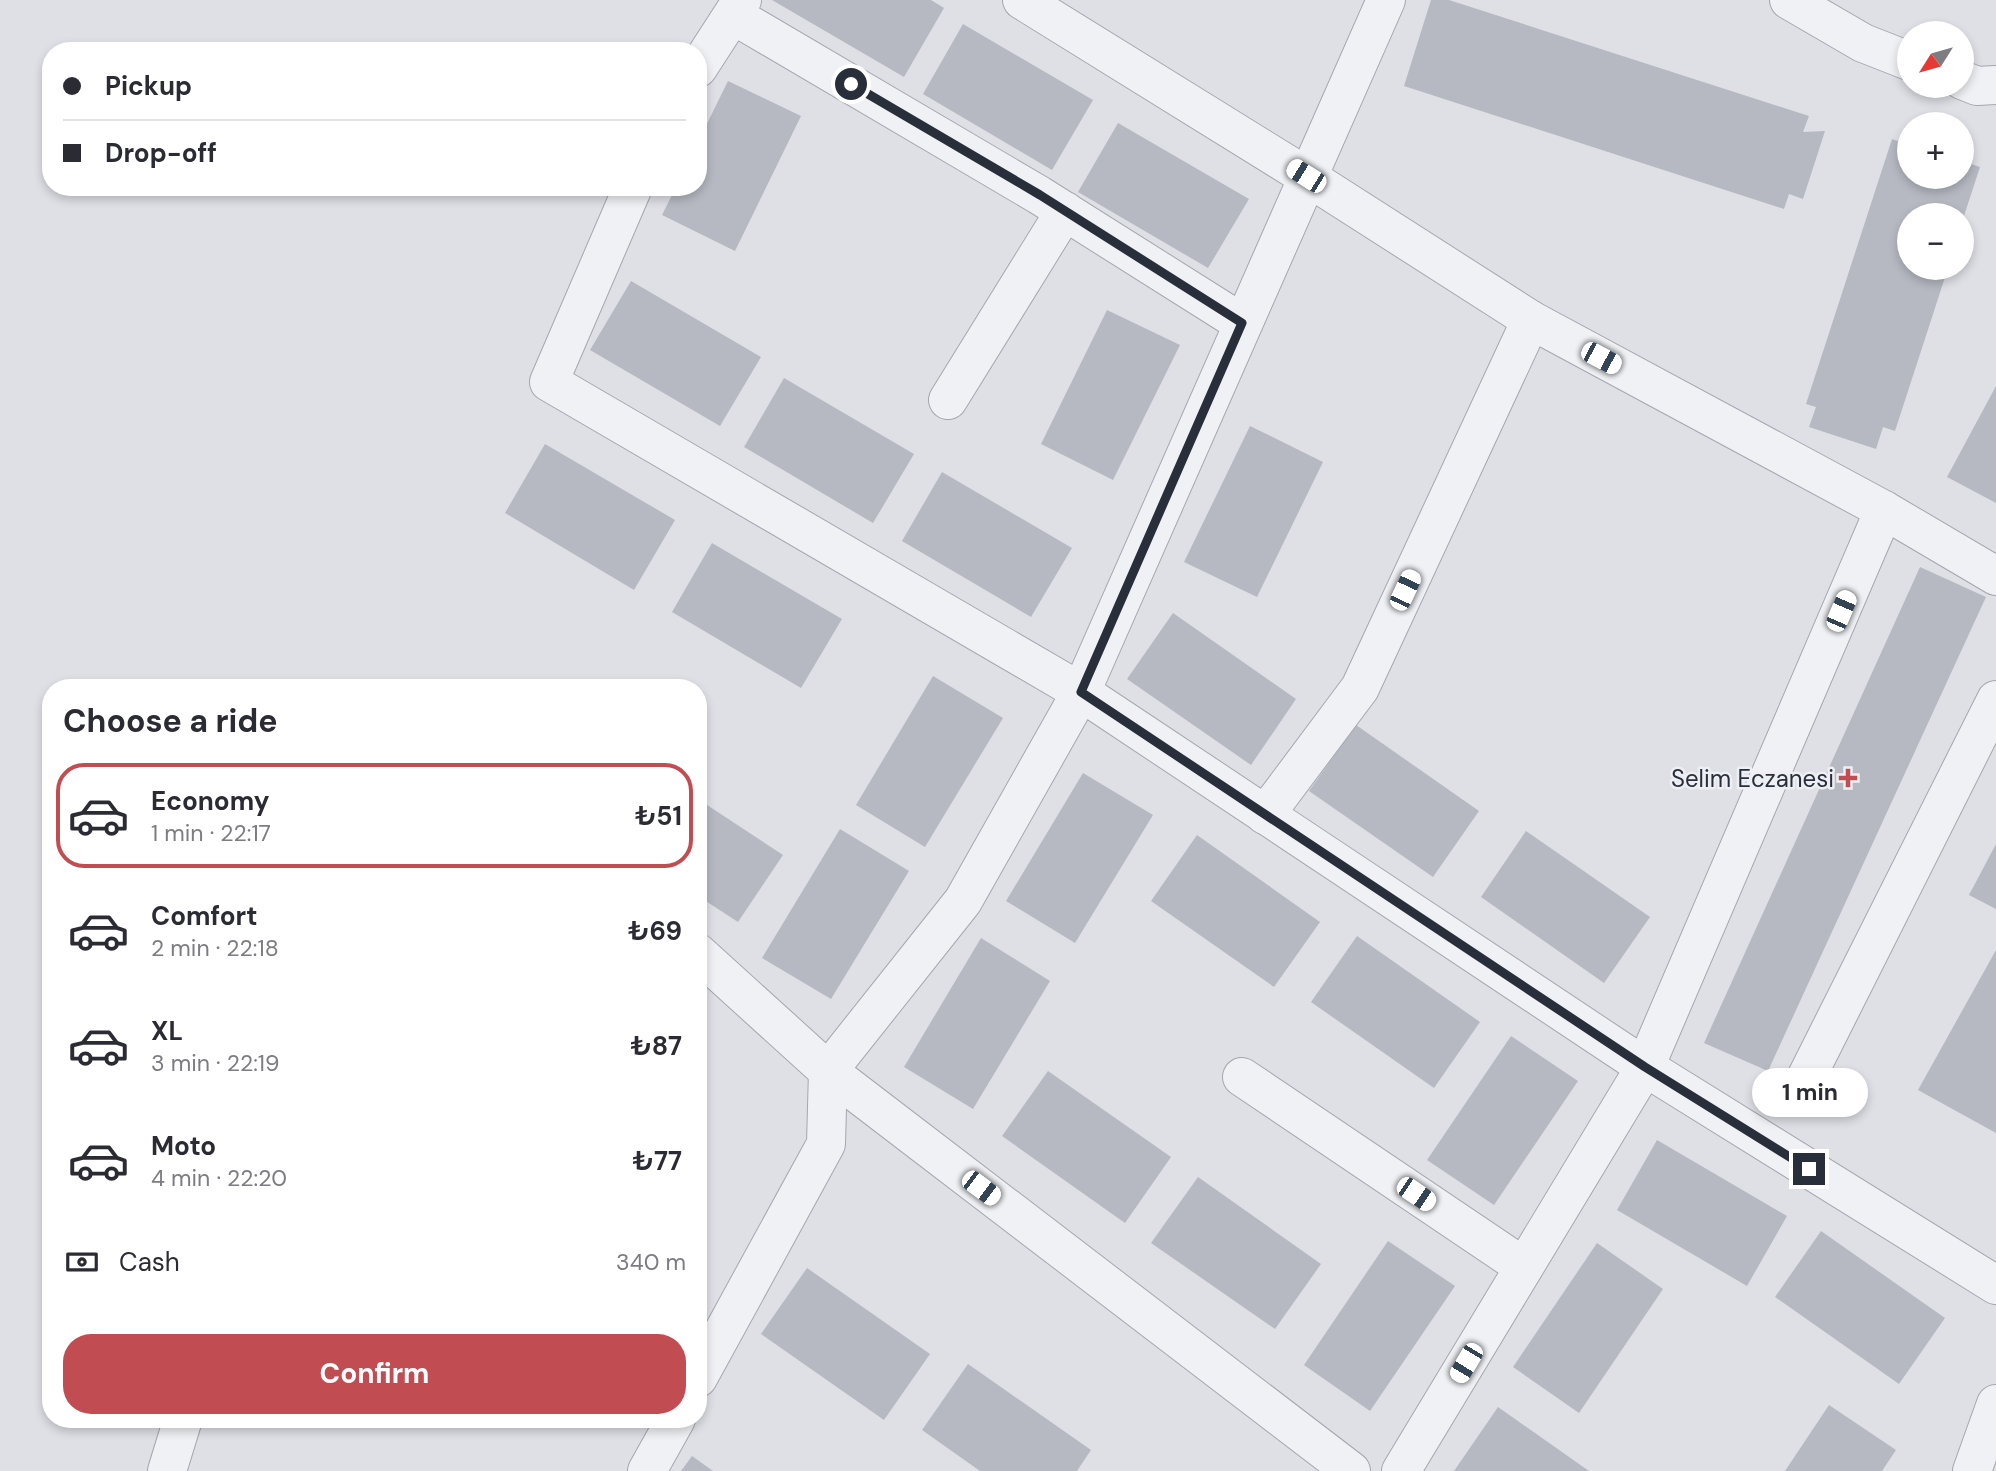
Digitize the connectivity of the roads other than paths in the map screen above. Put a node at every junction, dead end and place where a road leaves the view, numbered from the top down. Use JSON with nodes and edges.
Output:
{"nodes":[{"id":1,"x":1022,"y":0,"type":"edge"},
{"id":2,"x":1386,"y":0,"type":"edge"},
{"id":3,"x":1789,"y":0,"type":"edge"},
{"id":4,"x":737,"y":8,"type":"edge"},
{"id":5,"x":707,"y":54,"type":"edge"},
{"id":6,"x":1897,"y":56,"type":"edge"},
{"id":7,"x":1974,"y":85,"type":"edge"},
{"id":8,"x":1996,"y":85,"type":"edge"},
{"id":9,"x":1306,"y":176,"type":"junction"},
{"id":10,"x":629,"y":196,"type":"edge"},
{"id":11,"x":1065,"y":211,"type":"junction"},
{"id":12,"x":1531,"y":320,"type":"junction"},
{"id":13,"x":1242,"y":323,"type":"junction"},
{"id":14,"x":948,"y":400,"type":"dead end"},
{"id":15,"x":1884,"y":510,"type":"junction"},
{"id":16,"x":1996,"y":576,"type":"edge"},
{"id":17,"x":1081,"y":692,"type":"junction"},
{"id":18,"x":1996,"y":700,"type":"edge"},
{"id":19,"x":1265,"y":814,"type":"junction"},
{"id":20,"x":707,"y":961,"type":"edge"},
{"id":21,"x":1645,"y":1067,"type":"junction"},
{"id":22,"x":828,"y":1072,"type":"junction"},
{"id":23,"x":1242,"y":1077,"type":"dead end"},
{"id":24,"x":1802,"y":1086,"type":"dead end"},
{"id":25,"x":1524,"y":1267,"type":"junction"},
{"id":26,"x":1996,"y":1285,"type":"edge"},
{"id":27,"x":707,"y":1361,"type":"edge"},
{"id":28,"x":1996,"y":1404,"type":"edge"},
{"id":29,"x":180,"y":1428,"type":"edge"},
{"id":30,"x":671,"y":1428,"type":"edge"},
{"id":31,"x":167,"y":1471,"type":"edge"},
{"id":32,"x":647,"y":1471,"type":"edge"},
{"id":33,"x":1352,"y":1471,"type":"edge"},
{"id":34,"x":1401,"y":1471,"type":"edge"},
{"id":35,"x":1972,"y":1471,"type":"edge"}],
"edges":[{"from":1,"to":9,"type":"street"},
{"from":2,"to":9,"type":"street"},
{"from":3,"to":6,"type":"street"},
{"from":4,"to":5,"type":"street"},
{"from":4,"to":11,"type":"street"},
{"from":7,"to":8,"type":"street"},
{"from":9,"to":12,"type":"street"},
{"from":9,"to":13,"type":"street"},
{"from":10,"to":17,"type":"street"},
{"from":11,"to":13,"type":"street"},
{"from":11,"to":14,"type":"street"},
{"from":12,"to":15,"type":"street"},
{"from":12,"to":19,"type":"street"},
{"from":13,"to":17,"type":"street"},
{"from":15,"to":16,"type":"street"},
{"from":15,"to":21,"type":"street"},
{"from":17,"to":19,"type":"street"},
{"from":17,"to":22,"type":"street"},
{"from":18,"to":24,"type":"street"},
{"from":19,"to":21,"type":"street"},
{"from":20,"to":22,"type":"street"},
{"from":21,"to":25,"type":"street"},
{"from":21,"to":26,"type":"street"},
{"from":22,"to":27,"type":"street"},
{"from":22,"to":33,"type":"street"},
{"from":23,"to":25,"type":"street"},
{"from":25,"to":34,"type":"street"},
{"from":28,"to":35,"type":"street"},
{"from":29,"to":31,"type":"street"},
{"from":30,"to":32,"type":"street"}]}
